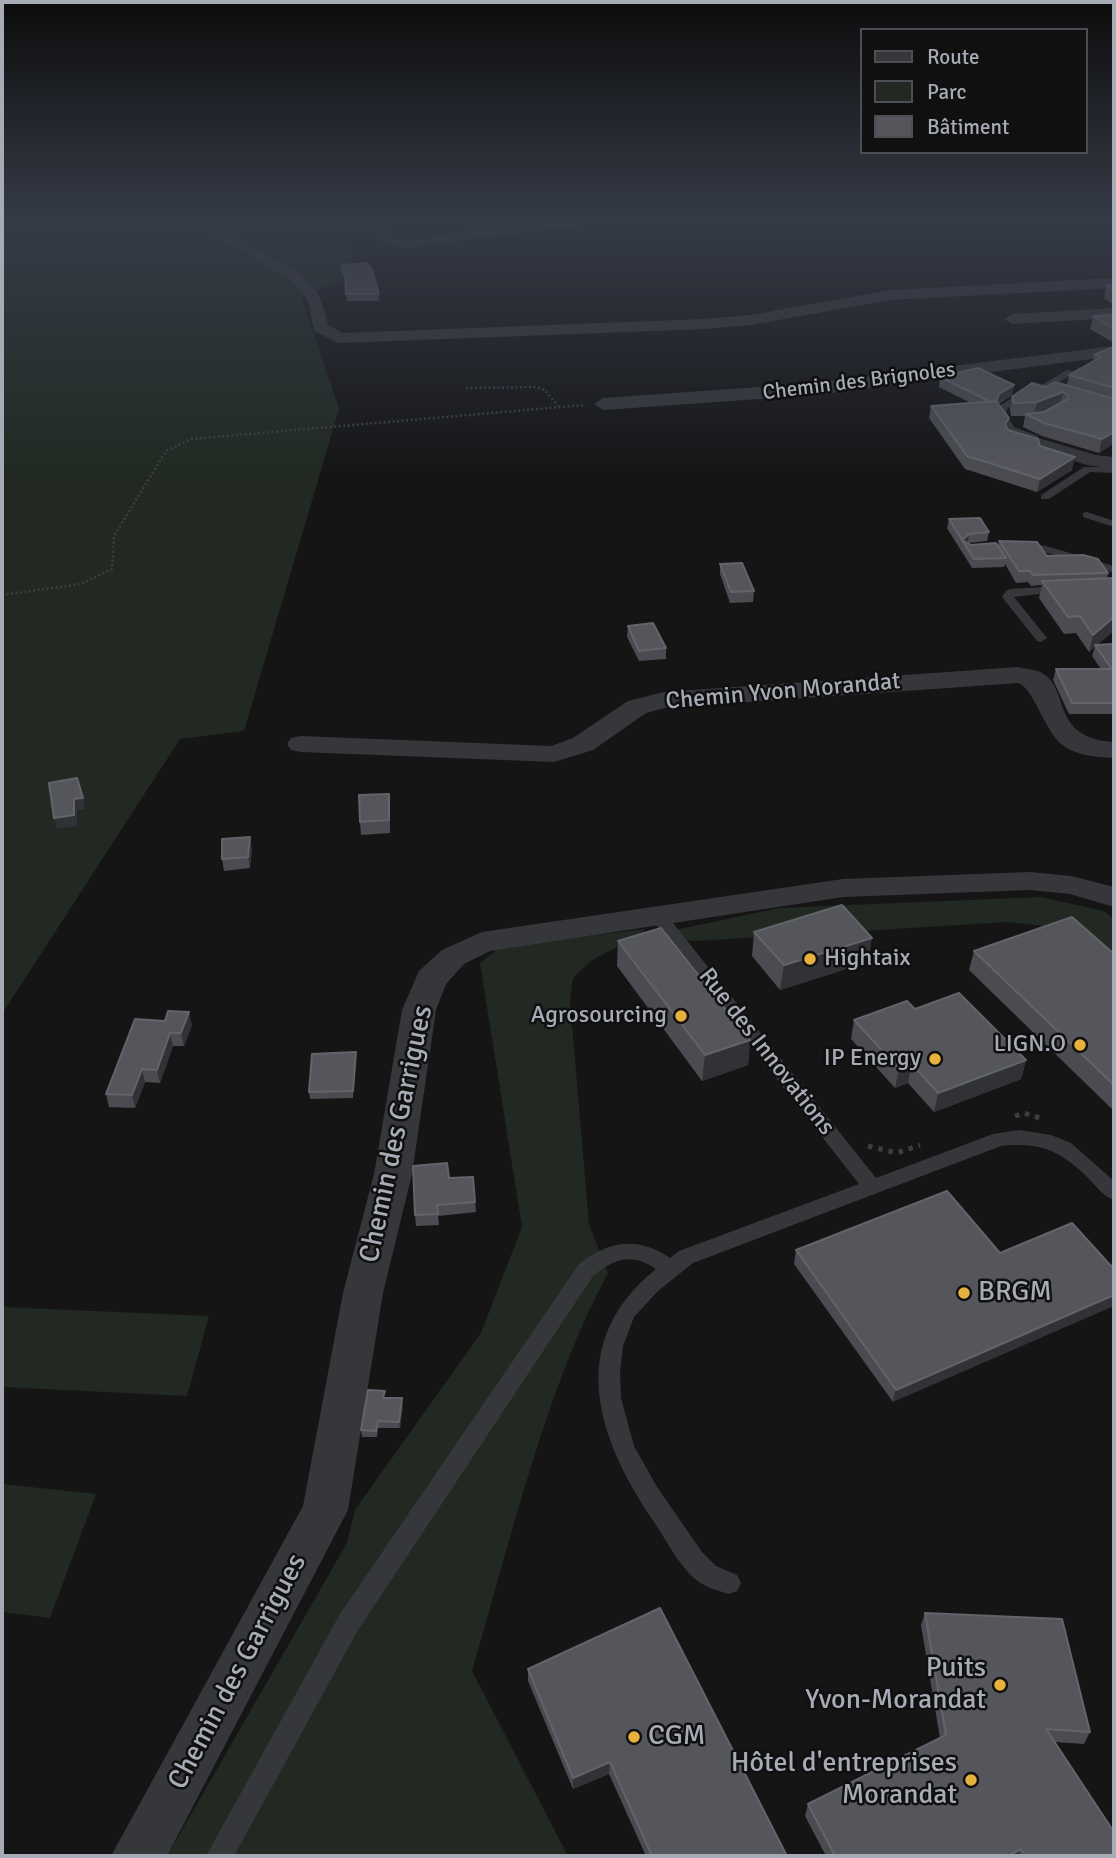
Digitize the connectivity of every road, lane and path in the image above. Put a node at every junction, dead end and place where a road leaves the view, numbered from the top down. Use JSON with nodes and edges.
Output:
{"nodes":[{"id":1,"x":317,"y":306,"type":"edge"},
{"id":2,"x":830,"y":306,"type":"edge"},
{"id":3,"x":1114,"y":313,"type":"edge"},
{"id":4,"x":1012,"y":318,"type":"dead end"},
{"id":5,"x":1114,"y":351,"type":"edge"},
{"id":6,"x":1070,"y":372,"type":"edge"},
{"id":7,"x":466,"y":388,"type":"dead end"},
{"id":8,"x":1019,"y":398,"type":"edge"},
{"id":9,"x":1080,"y":398,"type":"edge"},
{"id":10,"x":603,"y":404,"type":"joint"},
{"id":11,"x":558,"y":407,"type":"junction"},
{"id":12,"x":1016,"y":427,"type":"junction"},
{"id":13,"x":1042,"y":455,"type":"edge"},
{"id":14,"x":1114,"y":463,"type":"edge"},
{"id":15,"x":1088,"y":470,"type":"junction"},
{"id":16,"x":1114,"y":470,"type":"edge"},
{"id":17,"x":1045,"y":497,"type":"dead end"},
{"id":18,"x":1087,"y":515,"type":"dead end"},
{"id":19,"x":1114,"y":524,"type":"edge"},
{"id":20,"x":1009,"y":545,"type":"edge"},
{"id":21,"x":1114,"y":570,"type":"edge"},
{"id":22,"x":1067,"y":589,"type":"edge"},
{"id":23,"x":2,"y":595,"type":"edge"},
{"id":24,"x":1041,"y":638,"type":"dead end"},
{"id":25,"x":301,"y":744,"type":"dead end"},
{"id":26,"x":1114,"y":750,"type":"edge"},
{"id":27,"x":1114,"y":897,"type":"edge"},
{"id":28,"x":659,"y":917,"type":"junction"},
{"id":29,"x":872,"y":1187,"type":"junction"},
{"id":30,"x":1114,"y":1193,"type":"edge"},
{"id":31,"x":671,"y":1269,"type":"junction"},
{"id":32,"x":729,"y":1583,"type":"dead end"},
{"id":33,"x":138,"y":1856,"type":"edge"},
{"id":34,"x":219,"y":1856,"type":"edge"}],
"edges":[{"from":1,"to":2,"type":"street"},
{"from":3,"to":4,"type":"street"},
{"from":5,"to":10,"type":"street","name":"Chemin des Brignoles"},
{"from":6,"to":9,"type":"lane"},
{"from":7,"to":11,"type":"path"},
{"from":8,"to":12,"type":"lane"},
{"from":10,"to":11,"type":"path"},
{"from":11,"to":23,"type":"path"},
{"from":12,"to":14,"type":"street"},
{"from":12,"to":14,"type":"lane"},
{"from":13,"to":15,"type":"lane"},
{"from":15,"to":16,"type":"lane"},
{"from":15,"to":17,"type":"lane"},
{"from":18,"to":19,"type":"lane"},
{"from":20,"to":21,"type":"lane"},
{"from":22,"to":24,"type":"lane"},
{"from":25,"to":26,"type":"street","name":"Chemin Yvon Morandat"},
{"from":27,"to":28,"type":"street","name":"Chemin des Garrigues"},
{"from":28,"to":29,"type":"lane","name":"Rue des Innovations"},
{"from":28,"to":33,"type":"street","name":"Chemin des Garrigues"},
{"from":29,"to":30,"type":"lane"},
{"from":29,"to":31,"type":"lane"},
{"from":31,"to":32,"type":"lane"},
{"from":31,"to":34,"type":"lane"}]}
